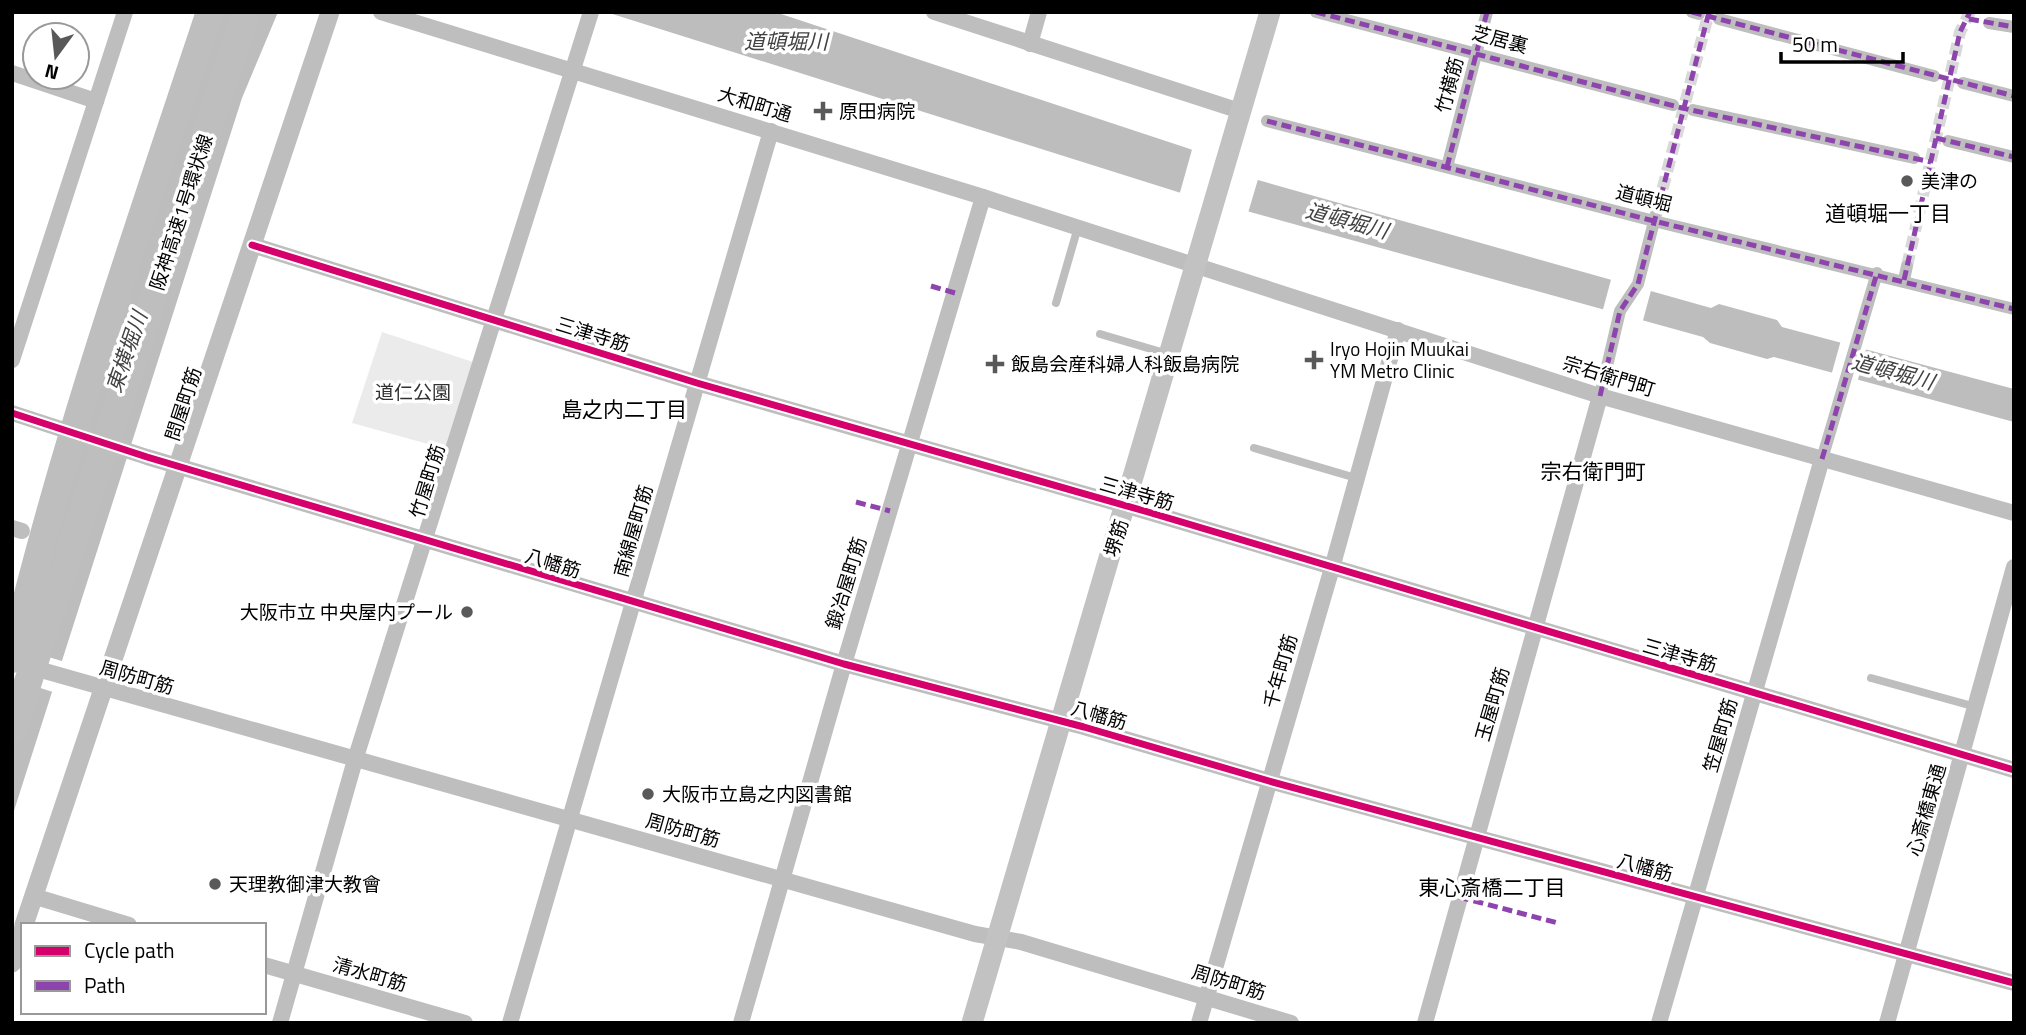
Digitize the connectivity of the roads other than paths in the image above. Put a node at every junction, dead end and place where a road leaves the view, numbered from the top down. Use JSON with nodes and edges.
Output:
{"nodes":[{"id":1,"x":125,"y":12,"type":"edge"},
{"id":2,"x":210,"y":12,"type":"edge"},
{"id":3,"x":330,"y":12,"type":"edge"},
{"id":4,"x":382,"y":12,"type":"edge"},
{"id":5,"x":934,"y":12,"type":"edge"},
{"id":6,"x":1039,"y":12,"type":"edge"},
{"id":7,"x":1270,"y":12,"type":"edge"},
{"id":8,"x":1316,"y":12,"type":"edge"},
{"id":9,"x":1487,"y":12,"type":"edge"},
{"id":10,"x":957,"y":16,"type":"edge"},
{"id":11,"x":1719,"y":19,"type":"dead end"},
{"id":12,"x":244,"y":20,"type":"edge"},
{"id":13,"x":589,"y":20,"type":"edge"},
{"id":14,"x":1989,"y":23,"type":"dead end"},
{"id":15,"x":2014,"y":27,"type":"edge"},
{"id":16,"x":1030,"y":44,"type":"junction"},
{"id":17,"x":1477,"y":52,"type":"junction"},
{"id":18,"x":573,"y":70,"type":"junction"},
{"id":19,"x":12,"y":73,"type":"edge"},
{"id":20,"x":1934,"y":76,"type":"dead end"},
{"id":21,"x":1963,"y":83,"type":"dead end"},
{"id":22,"x":2014,"y":96,"type":"edge"},
{"id":23,"x":96,"y":101,"type":"junction"},
{"id":24,"x":1674,"y":105,"type":"dead end"},
{"id":25,"x":1693,"y":110,"type":"dead end"},
{"id":26,"x":1240,"y":111,"type":"junction"},
{"id":27,"x":1267,"y":121,"type":"dead end"},
{"id":28,"x":771,"y":131,"type":"junction"},
{"id":29,"x":1948,"y":141,"type":"dead end"},
{"id":30,"x":1914,"y":158,"type":"dead end"},
{"id":31,"x":2014,"y":158,"type":"edge"},
{"id":32,"x":1447,"y":167,"type":"junction"},
{"id":33,"x":983,"y":197,"type":"junction"},
{"id":34,"x":1658,"y":206,"type":"tunnel mouth"},
{"id":35,"x":1654,"y":221,"type":"junction"},
{"id":36,"x":1078,"y":227,"type":"junction"},
{"id":37,"x":252,"y":245,"type":"junction"},
{"id":38,"x":1196,"y":266,"type":"junction"},
{"id":39,"x":1907,"y":266,"type":"tunnel mouth"},
{"id":40,"x":1877,"y":273,"type":"junction"},
{"id":41,"x":1904,"y":280,"type":"junction"},
{"id":42,"x":1056,"y":303,"type":"dead end"},
{"id":43,"x":2014,"y":309,"type":"edge"},
{"id":44,"x":493,"y":320,"type":"junction"},
{"id":45,"x":1398,"y":330,"type":"junction"},
{"id":46,"x":1100,"y":334,"type":"dead end"},
{"id":47,"x":1170,"y":355,"type":"junction"},
{"id":48,"x":12,"y":360,"type":"edge"},
{"id":49,"x":697,"y":383,"type":"junction"},
{"id":50,"x":1600,"y":396,"type":"junction"},
{"id":51,"x":12,"y":413,"type":"edge"},
{"id":52,"x":910,"y":445,"type":"junction"},
{"id":53,"x":1254,"y":448,"type":"dead end"},
{"id":54,"x":1822,"y":459,"type":"junction"},
{"id":55,"x":179,"y":465,"type":"junction"},
{"id":56,"x":1356,"y":478,"type":"junction"},
{"id":57,"x":1125,"y":506,"type":"junction"},
{"id":58,"x":2014,"y":513,"type":"edge"},
{"id":59,"x":425,"y":540,"type":"junction"},
{"id":60,"x":2014,"y":567,"type":"edge"},
{"id":61,"x":1332,"y":568,"type":"junction"},
{"id":62,"x":634,"y":604,"type":"junction"},
{"id":63,"x":1535,"y":629,"type":"junction"},
{"id":64,"x":12,"y":660,"type":"edge"},
{"id":65,"x":844,"y":664,"type":"junction"},
{"id":66,"x":1871,"y":678,"type":"dead end"},
{"id":67,"x":104,"y":690,"type":"junction"},
{"id":68,"x":1754,"y":694,"type":"junction"},
{"id":69,"x":1976,"y":706,"type":"junction"},
{"id":70,"x":1062,"y":721,"type":"junction"},
{"id":71,"x":12,"y":732,"type":"edge"},
{"id":72,"x":1963,"y":755,"type":"junction"},
{"id":73,"x":355,"y":760,"type":"junction"},
{"id":74,"x":2014,"y":770,"type":"edge"},
{"id":75,"x":1269,"y":781,"type":"junction"},
{"id":76,"x":569,"y":820,"type":"junction"},
{"id":77,"x":1476,"y":836,"type":"junction"},
{"id":78,"x":781,"y":879,"type":"junction"},
{"id":79,"x":33,"y":897,"type":"junction"},
{"id":80,"x":1695,"y":897,"type":"junction"},
{"id":81,"x":25,"y":923,"type":"edge"},
{"id":82,"x":122,"y":923,"type":"edge"},
{"id":83,"x":21,"y":936,"type":"edge"},
{"id":84,"x":997,"y":940,"type":"junction"},
{"id":85,"x":1906,"y":954,"type":"junction"},
{"id":86,"x":12,"y":963,"type":"edge"},
{"id":87,"x":266,"y":966,"type":"edge"},
{"id":88,"x":293,"y":973,"type":"junction"},
{"id":89,"x":2014,"y":983,"type":"edge"},
{"id":90,"x":1206,"y":998,"type":"junction"},
{"id":91,"x":280,"y":1023,"type":"edge"},
{"id":92,"x":465,"y":1023,"type":"edge"},
{"id":93,"x":510,"y":1023,"type":"edge"},
{"id":94,"x":741,"y":1023,"type":"edge"},
{"id":95,"x":972,"y":1023,"type":"edge"},
{"id":96,"x":1199,"y":1023,"type":"edge"},
{"id":97,"x":1291,"y":1023,"type":"edge"},
{"id":98,"x":1425,"y":1023,"type":"edge"},
{"id":99,"x":1659,"y":1023,"type":"edge"},
{"id":100,"x":1887,"y":1023,"type":"edge"}],
"edges":[{"from":1,"to":23,"type":"street"},
{"from":2,"to":64,"type":"highway"},
{"from":3,"to":37,"type":"street","name":"問屋町筋"},
{"from":4,"to":18,"type":"street","name":"大和町通"},
{"from":5,"to":10,"type":"street"},
{"from":6,"to":16,"type":"street"},
{"from":7,"to":26,"type":"main road","name":"堺筋"},
{"from":8,"to":17,"type":"street","name":"芝居裏"},
{"from":9,"to":17,"type":"street","name":"竹横筋"},
{"from":10,"to":16,"type":"street"},
{"from":11,"to":20,"type":"street"},
{"from":12,"to":71,"type":"highway","name":"阪神高速1号環状線"},
{"from":13,"to":18,"type":"street","name":"竹屋町筋"},
{"from":14,"to":15,"type":"street"},
{"from":16,"to":26,"type":"street"},
{"from":17,"to":24,"type":"street","name":"芝居裏"},
{"from":17,"to":32,"type":"street","name":"竹横筋"},
{"from":18,"to":28,"type":"street","name":"大和町通"},
{"from":18,"to":44,"type":"street","name":"竹屋町筋"},
{"from":19,"to":23,"type":"street"},
{"from":21,"to":22,"type":"street"},
{"from":23,"to":48,"type":"street"},
{"from":25,"to":30,"type":"street"},
{"from":26,"to":38,"type":"main road","name":"堺筋"},
{"from":27,"to":32,"type":"street","name":"道頓堀"},
{"from":28,"to":33,"type":"street","name":"大和町通"},
{"from":28,"to":49,"type":"street","name":"南綿屋町筋"},
{"from":29,"to":31,"type":"street"},
{"from":32,"to":35,"type":"street","name":"道頓堀"},
{"from":33,"to":36,"type":"street","name":"大和町通"},
{"from":33,"to":52,"type":"street","name":"鍛冶屋町筋"},
{"from":34,"to":35,"type":"street"},
{"from":35,"to":40,"type":"street","name":"道頓堀"},
{"from":35,"to":50,"type":"street"},
{"from":36,"to":38,"type":"street","name":"大和町通"},
{"from":36,"to":42,"type":"lane"},
{"from":37,"to":44,"type":"street","name":"三津寺筋"},
{"from":37,"to":55,"type":"street","name":"問屋町筋"},
{"from":38,"to":45,"type":"street","name":"宗右衛門町"},
{"from":38,"to":47,"type":"main road","name":"堺筋"},
{"from":39,"to":41,"type":"street"},
{"from":40,"to":41,"type":"street","name":"道頓堀"},
{"from":40,"to":54,"type":"street"},
{"from":41,"to":43,"type":"street","name":"道頓堀"},
{"from":44,"to":49,"type":"street","name":"三津寺筋"},
{"from":44,"to":59,"type":"street","name":"竹屋町筋"},
{"from":45,"to":50,"type":"street","name":"宗右衛門町"},
{"from":45,"to":56,"type":"street","name":"千年町筋"},
{"from":46,"to":47,"type":"lane"},
{"from":47,"to":57,"type":"main road","name":"堺筋"},
{"from":49,"to":52,"type":"street","name":"三津寺筋"},
{"from":49,"to":62,"type":"street","name":"南綿屋町筋"},
{"from":50,"to":54,"type":"street","name":"宗右衛門町"},
{"from":50,"to":63,"type":"street","name":"玉屋町筋"},
{"from":51,"to":55,"type":"street","name":"八幡筋"},
{"from":52,"to":57,"type":"street","name":"三津寺筋"},
{"from":52,"to":65,"type":"street","name":"鍛冶屋町筋"},
{"from":53,"to":56,"type":"lane"},
{"from":54,"to":58,"type":"street","name":"宗右衛門町"},
{"from":54,"to":68,"type":"street","name":"笠屋町筋"},
{"from":55,"to":59,"type":"street","name":"八幡筋"},
{"from":55,"to":67,"type":"street","name":"問屋町筋"},
{"from":56,"to":61,"type":"street","name":"千年町筋"},
{"from":57,"to":61,"type":"street","name":"三津寺筋"},
{"from":57,"to":70,"type":"main road","name":"堺筋"},
{"from":59,"to":62,"type":"street","name":"八幡筋"},
{"from":59,"to":73,"type":"street","name":"竹屋町筋"},
{"from":60,"to":69,"type":"street","name":"心斎橋東通"},
{"from":61,"to":63,"type":"street","name":"三津寺筋"},
{"from":61,"to":75,"type":"street","name":"千年町筋"},
{"from":62,"to":65,"type":"street","name":"八幡筋"},
{"from":62,"to":76,"type":"street","name":"南綿屋町筋"},
{"from":63,"to":68,"type":"street","name":"三津寺筋"},
{"from":63,"to":77,"type":"street","name":"玉屋町筋"},
{"from":64,"to":67,"type":"street","name":"周防町筋"},
{"from":65,"to":70,"type":"street","name":"八幡筋"},
{"from":65,"to":78,"type":"street","name":"鍛冶屋町筋"},
{"from":66,"to":69,"type":"lane"},
{"from":67,"to":73,"type":"street","name":"周防町筋"},
{"from":67,"to":79,"type":"street","name":"問屋町筋"},
{"from":68,"to":72,"type":"street","name":"三津寺筋"},
{"from":68,"to":80,"type":"street","name":"笠屋町筋"},
{"from":69,"to":72,"type":"street","name":"心斎橋東通"},
{"from":70,"to":75,"type":"street","name":"八幡筋"},
{"from":70,"to":84,"type":"main road","name":"堺筋"},
{"from":72,"to":74,"type":"street","name":"三津寺筋"},
{"from":72,"to":85,"type":"street","name":"心斎橋東通"},
{"from":73,"to":76,"type":"street","name":"周防町筋"},
{"from":73,"to":88,"type":"street","name":"竹屋町筋"},
{"from":75,"to":77,"type":"street","name":"八幡筋"},
{"from":75,"to":90,"type":"street","name":"千年町筋"},
{"from":76,"to":78,"type":"street","name":"周防町筋"},
{"from":76,"to":93,"type":"street","name":"南綿屋町筋"},
{"from":77,"to":80,"type":"street","name":"八幡筋"},
{"from":77,"to":98,"type":"street","name":"玉屋町筋"},
{"from":78,"to":84,"type":"street","name":"周防町筋"},
{"from":78,"to":94,"type":"street","name":"鍛冶屋町筋"},
{"from":79,"to":81,"type":"street","name":"問屋町筋"},
{"from":79,"to":82,"type":"street"},
{"from":80,"to":85,"type":"street","name":"八幡筋"},
{"from":80,"to":99,"type":"street","name":"笠屋町筋"},
{"from":83,"to":86,"type":"street"},
{"from":84,"to":90,"type":"street","name":"周防町筋"},
{"from":84,"to":95,"type":"main road","name":"堺筋"},
{"from":85,"to":89,"type":"street","name":"八幡筋"},
{"from":85,"to":100,"type":"street","name":"心斎橋東通"},
{"from":87,"to":88,"type":"street","name":"清水町筋"},
{"from":88,"to":91,"type":"street","name":"竹屋町筋"},
{"from":88,"to":92,"type":"street","name":"清水町筋"},
{"from":90,"to":96,"type":"street","name":"千年町筋"},
{"from":90,"to":97,"type":"street","name":"周防町筋"}]}
